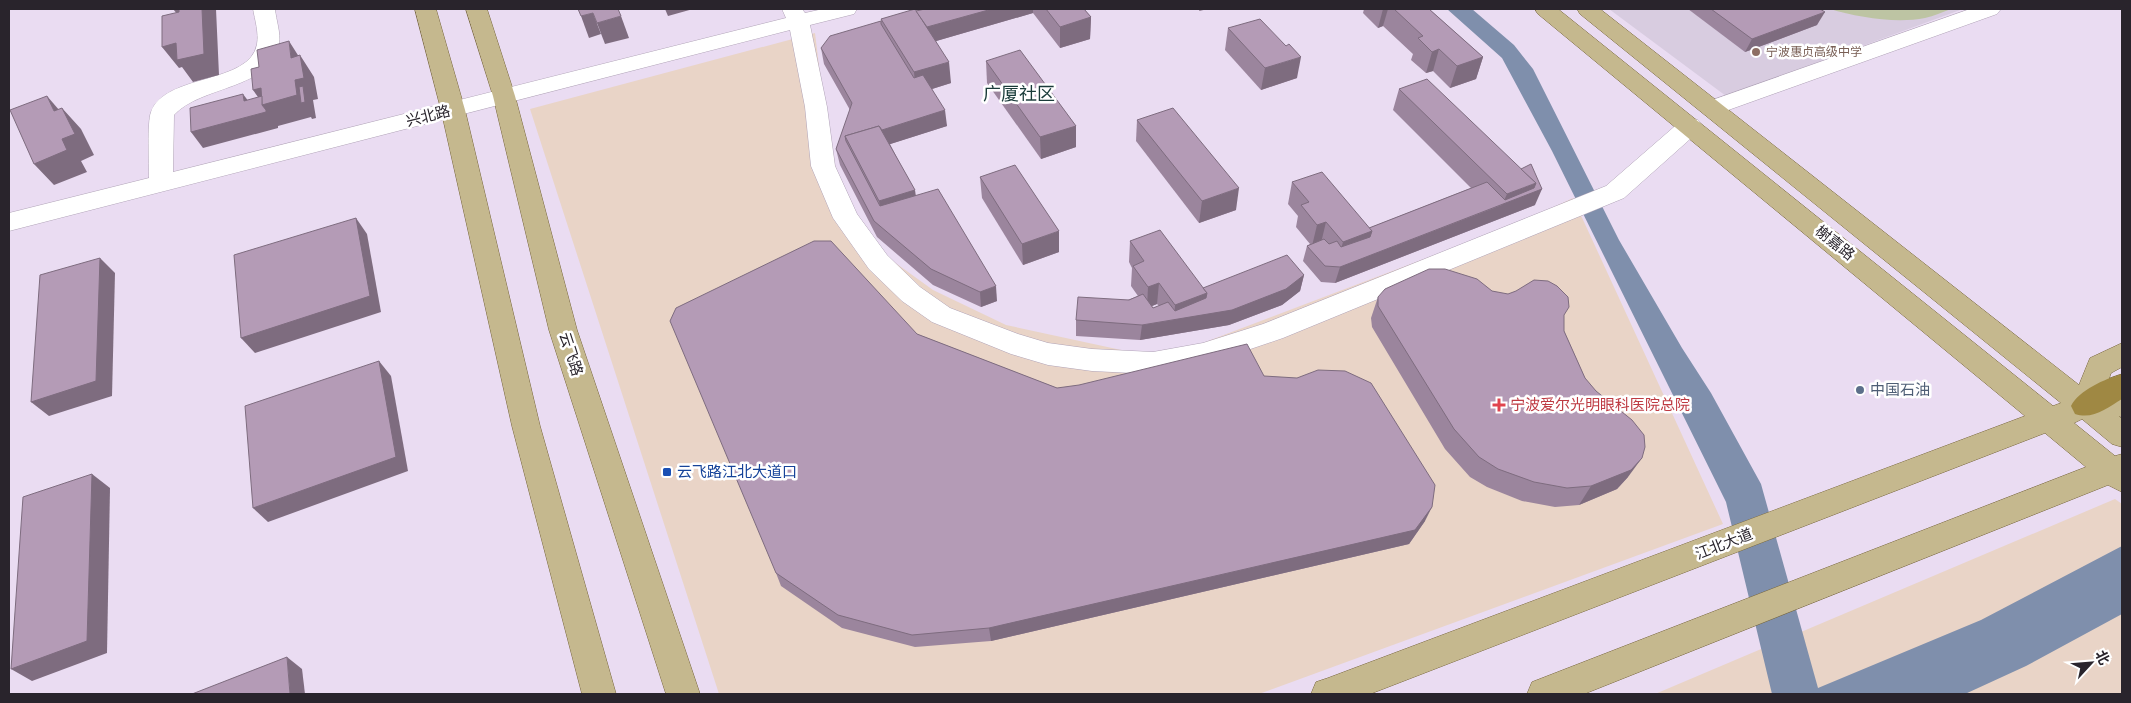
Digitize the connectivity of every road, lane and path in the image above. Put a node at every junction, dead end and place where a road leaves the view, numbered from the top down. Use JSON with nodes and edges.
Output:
{"nodes":[{"id":1,"x":264,"y":9,"type":"edge"},
{"id":2,"x":426,"y":9,"type":"edge"},
{"id":3,"x":476,"y":9,"type":"edge"},
{"id":4,"x":847,"y":9,"type":"edge"},
{"id":5,"x":1546,"y":9,"type":"edge"},
{"id":6,"x":1587,"y":9,"type":"edge"},
{"id":7,"x":1990,"y":9,"type":"edge"},
{"id":8,"x":796,"y":15,"type":"edge"},
{"id":9,"x":504,"y":96,"type":"junction"},
{"id":10,"x":1712,"y":108,"type":"junction"},
{"id":11,"x":453,"y":110,"type":"junction"},
{"id":12,"x":1690,"y":126,"type":"junction"},
{"id":13,"x":162,"y":183,"type":"junction"},
{"id":14,"x":9,"y":222,"type":"edge"},
{"id":15,"x":2122,"y":354,"type":"edge"},
{"id":16,"x":2122,"y":385,"type":"edge"},
{"id":17,"x":2122,"y":404,"type":"edge"},
{"id":18,"x":2085,"y":406,"type":"junction"},
{"id":19,"x":2051,"y":419,"type":"junction"},
{"id":20,"x":2122,"y":435,"type":"edge"},
{"id":21,"x":2118,"y":472,"type":"edge"},
{"id":22,"x":599,"y":694,"type":"edge"},
{"id":23,"x":683,"y":694,"type":"edge"},
{"id":24,"x":1328,"y":694,"type":"edge"},
{"id":25,"x":1544,"y":694,"type":"edge"}],
"edges":[{"from":1,"to":13,"type":"street"},
{"from":2,"to":11,"type":"main road"},
{"from":3,"to":9,"type":"main road","name":"云飞路"},
{"from":4,"to":8,"type":"street","name":"兴北路"},
{"from":5,"to":12,"type":"main road","name":"榭嘉路"},
{"from":6,"to":10,"type":"main road","name":"榭嘉路"},
{"from":7,"to":10,"type":"street"},
{"from":8,"to":9,"type":"street","name":"兴北路"},
{"from":8,"to":12,"type":"street"},
{"from":9,"to":11,"type":"street","name":"兴北路"},
{"from":9,"to":23,"type":"main road","name":"云飞路"},
{"from":10,"to":18,"type":"main road","name":"榭嘉路"},
{"from":11,"to":13,"type":"street","name":"兴北路"},
{"from":11,"to":22,"type":"main road"},
{"from":12,"to":19,"type":"main road","name":"榭嘉路"},
{"from":13,"to":14,"type":"street","name":"兴北路"},
{"from":15,"to":18,"type":"main road"},
{"from":16,"to":18,"type":"highway"},
{"from":17,"to":18,"type":"main road","name":"江北大道"},
{"from":18,"to":19,"type":"main road","name":"江北大道"},
{"from":18,"to":20,"type":"main road","name":"榭嘉路"},
{"from":19,"to":21,"type":"main road","name":"榭嘉路"},
{"from":19,"to":24,"type":"main road","name":"江北大道"},
{"from":21,"to":25,"type":"main road"}]}
